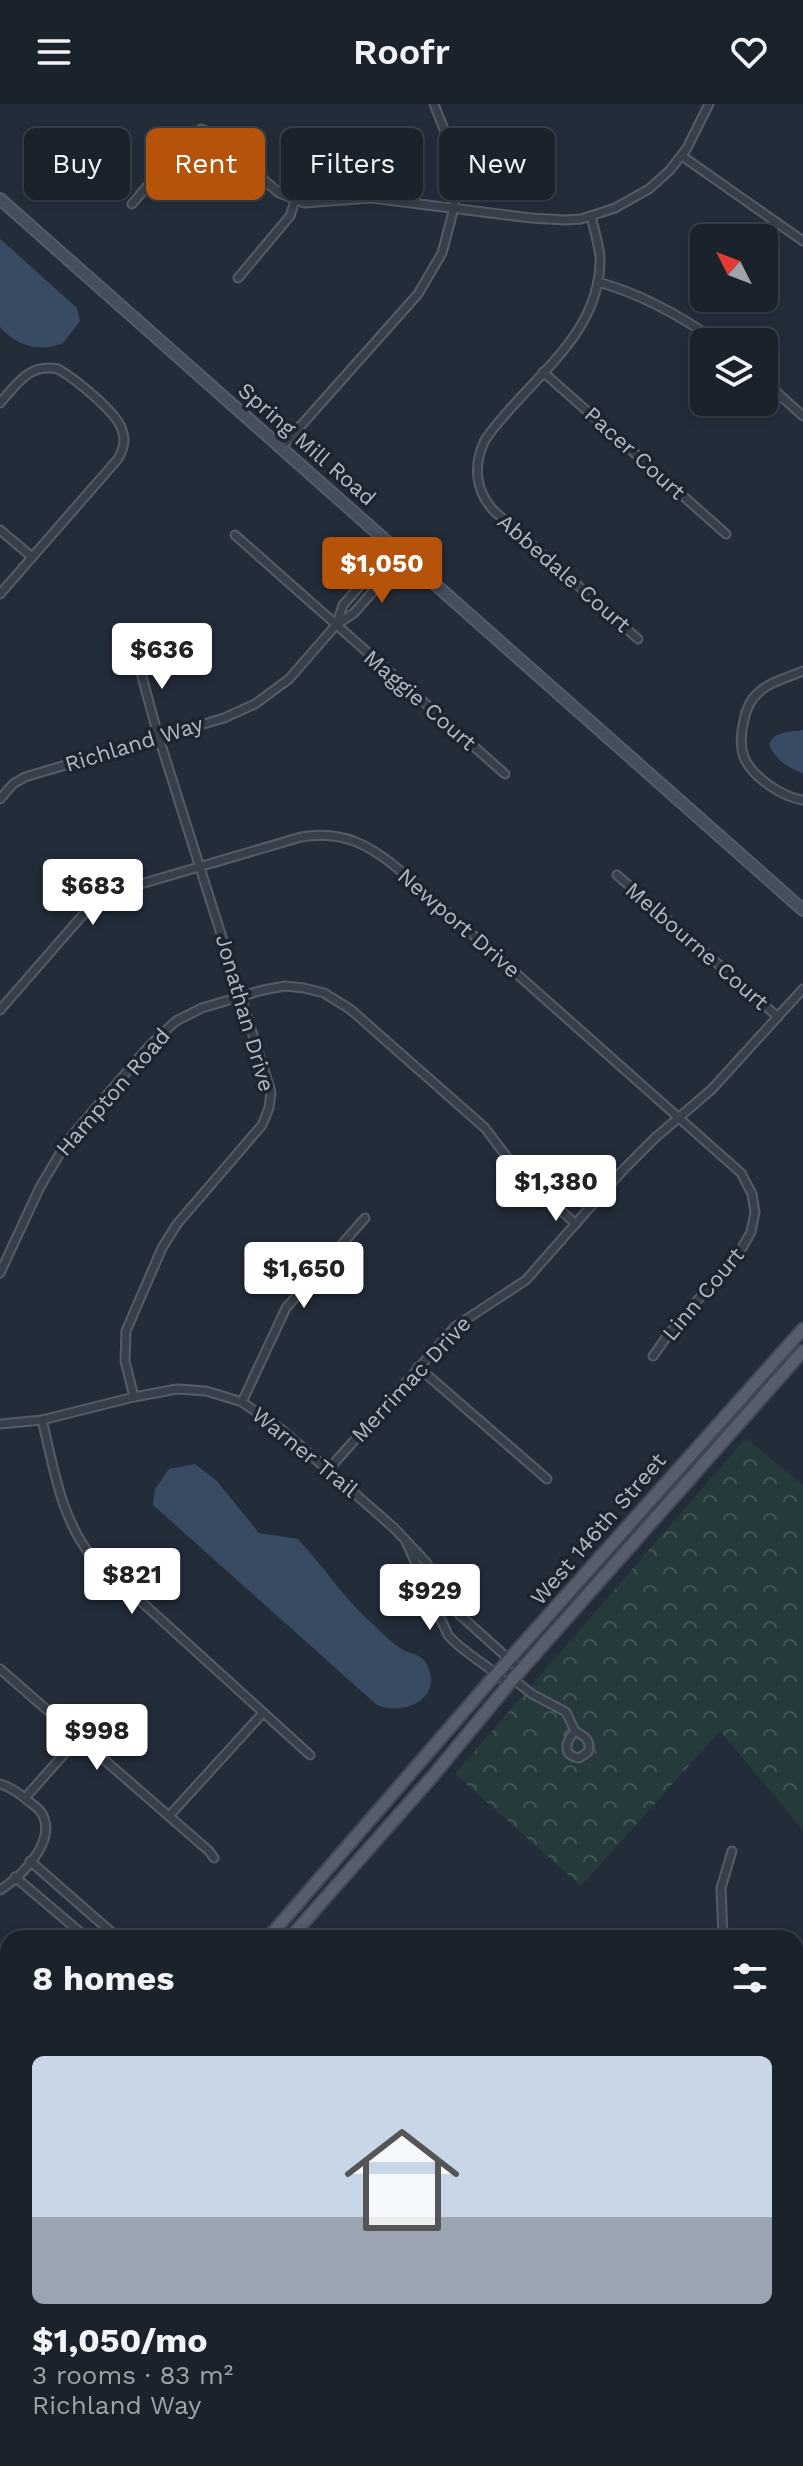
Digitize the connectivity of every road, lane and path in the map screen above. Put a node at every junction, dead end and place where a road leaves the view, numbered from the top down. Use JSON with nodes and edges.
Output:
{"nodes":[{"id":1,"x":434,"y":104,"type":"edge"},
{"id":2,"x":709,"y":104,"type":"edge"},
{"id":3,"x":682,"y":156,"type":"junction"},
{"id":4,"x":0,"y":199,"type":"edge"},
{"id":5,"x":295,"y":201,"type":"junction"},
{"id":6,"x":132,"y":204,"type":"dead end"},
{"id":7,"x":454,"y":208,"type":"junction"},
{"id":8,"x":591,"y":216,"type":"junction"},
{"id":9,"x":803,"y":241,"type":"edge"},
{"id":10,"x":238,"y":278,"type":"dead end"},
{"id":11,"x":598,"y":282,"type":"junction"},
{"id":12,"x":696,"y":328,"type":"edge"},
{"id":13,"x":543,"y":372,"type":"junction"},
{"id":14,"x":778,"y":394,"type":"edge"},
{"id":15,"x":0,"y":403,"type":"edge"},
{"id":16,"x":803,"y":416,"type":"edge"},
{"id":17,"x":281,"y":448,"type":"junction"},
{"id":18,"x":0,"y":530,"type":"edge"},
{"id":19,"x":726,"y":534,"type":"dead end"},
{"id":20,"x":235,"y":535,"type":"dead end"},
{"id":21,"x":394,"y":547,"type":"junction"},
{"id":22,"x":404,"y":556,"type":"junction"},
{"id":23,"x":32,"y":557,"type":"junction"},
{"id":24,"x":0,"y":594,"type":"edge"},
{"id":25,"x":336,"y":625,"type":"junction"},
{"id":26,"x":638,"y":639,"type":"dead end"},
{"id":27,"x":142,"y":649,"type":"dead end"},
{"id":28,"x":803,"y":671,"type":"edge"},
{"id":29,"x":158,"y":735,"type":"junction"},
{"id":30,"x":505,"y":774,"type":"dead end"},
{"id":31,"x":0,"y":799,"type":"edge"},
{"id":32,"x":803,"y":800,"type":"edge"},
{"id":33,"x":200,"y":866,"type":"junction"},
{"id":34,"x":617,"y":875,"type":"dead end"},
{"id":35,"x":803,"y":910,"type":"edge"},
{"id":36,"x":803,"y":989,"type":"edge"},
{"id":37,"x":242,"y":996,"type":"junction"},
{"id":38,"x":0,"y":1010,"type":"edge"},
{"id":39,"x":778,"y":1017,"type":"junction"},
{"id":40,"x":680,"y":1117,"type":"junction"},
{"id":41,"x":365,"y":1218,"type":"dead end"},
{"id":42,"x":576,"y":1224,"type":"junction"},
{"id":43,"x":0,"y":1273,"type":"edge"},
{"id":44,"x":803,"y":1329,"type":"edge"},
{"id":45,"x":803,"y":1351,"type":"edge"},
{"id":46,"x":653,"y":1356,"type":"dead end"},
{"id":47,"x":418,"y":1367,"type":"junction"},
{"id":48,"x":134,"y":1397,"type":"junction"},
{"id":49,"x":242,"y":1402,"type":"junction"},
{"id":50,"x":42,"y":1420,"type":"junction"},
{"id":51,"x":0,"y":1424,"type":"edge"},
{"id":52,"x":712,"y":1430,"type":"junction"},
{"id":53,"x":724,"y":1441,"type":"junction"},
{"id":54,"x":328,"y":1470,"type":"junction"},
{"id":55,"x":547,"y":1479,"type":"dead end"},
{"id":56,"x":407,"y":1542,"type":"junction"},
{"id":57,"x":444,"y":1597,"type":"junction"},
{"id":58,"x":433,"y":1603,"type":"junction"},
{"id":59,"x":509,"y":1659,"type":"junction"},
{"id":60,"x":0,"y":1669,"type":"edge"},
{"id":61,"x":497,"y":1673,"type":"junction"},
{"id":62,"x":514,"y":1678,"type":"junction"},
{"id":63,"x":263,"y":1713,"type":"junction"},
{"id":64,"x":575,"y":1731,"type":"dead end"},
{"id":65,"x":80,"y":1736,"type":"junction"},
{"id":66,"x":310,"y":1755,"type":"dead end"},
{"id":67,"x":0,"y":1784,"type":"edge"},
{"id":68,"x":25,"y":1798,"type":"junction"},
{"id":69,"x":169,"y":1816,"type":"junction"},
{"id":70,"x":732,"y":1851,"type":"dead end"},
{"id":71,"x":214,"y":1858,"type":"dead end"},
{"id":72,"x":30,"y":1861,"type":"junction"},
{"id":73,"x":15,"y":1877,"type":"junction"},
{"id":74,"x":0,"y":1890,"type":"edge"},
{"id":75,"x":78,"y":1930,"type":"edge"},
{"id":76,"x":109,"y":1930,"type":"edge"},
{"id":77,"x":275,"y":1930,"type":"edge"},
{"id":78,"x":297,"y":1930,"type":"edge"},
{"id":79,"x":723,"y":1930,"type":"edge"}],
"edges":[{"from":1,"to":7,"type":"street"},
{"from":2,"to":3,"type":"street"},
{"from":3,"to":8,"type":"street"},
{"from":3,"to":9,"type":"street"},
{"from":4,"to":17,"type":"street","name":"Spring Mill Road"},
{"from":5,"to":6,"type":"street"},
{"from":5,"to":7,"type":"street"},
{"from":5,"to":10,"type":"street"},
{"from":7,"to":8,"type":"street"},
{"from":7,"to":17,"type":"street"},
{"from":8,"to":11,"type":"street","name":"Abbedale Court"},
{"from":11,"to":12,"type":"street"},
{"from":11,"to":13,"type":"street","name":"Abbedale Court"},
{"from":13,"to":19,"type":"street","name":"Pacer Court"},
{"from":13,"to":26,"type":"street","name":"Abbedale Court"},
{"from":14,"to":16,"type":"street"},
{"from":15,"to":23,"type":"street"},
{"from":17,"to":21,"type":"street","name":"Spring Mill Road"},
{"from":18,"to":23,"type":"street"},
{"from":20,"to":25,"type":"street","name":"Maggie Court"},
{"from":21,"to":22,"type":"street","name":"Spring Mill Road"},
{"from":21,"to":25,"type":"street"},
{"from":22,"to":25,"type":"street","name":"Richland Way"},
{"from":22,"to":35,"type":"street","name":"Spring Mill Road"},
{"from":23,"to":24,"type":"street"},
{"from":25,"to":29,"type":"street","name":"Richland Way"},
{"from":25,"to":30,"type":"street","name":"Maggie Court"},
{"from":27,"to":29,"type":"street","name":"Jonathan Drive"},
{"from":28,"to":32,"type":"street"},
{"from":29,"to":31,"type":"street","name":"Richland Way"},
{"from":29,"to":33,"type":"street","name":"Jonathan Drive"},
{"from":33,"to":37,"type":"street","name":"Jonathan Drive"},
{"from":33,"to":38,"type":"street","name":"Newport Drive"},
{"from":33,"to":40,"type":"street","name":"Newport Drive"},
{"from":34,"to":39,"type":"street","name":"Melbourne Court"},
{"from":36,"to":39,"type":"street","name":"Merrimac Drive"},
{"from":37,"to":42,"type":"street","name":"Hampton Road"},
{"from":37,"to":43,"type":"street","name":"Hampton Road"},
{"from":37,"to":48,"type":"street","name":"Jonathan Drive"},
{"from":39,"to":40,"type":"street","name":"Merrimac Drive"},
{"from":40,"to":42,"type":"street","name":"Merrimac Drive"},
{"from":40,"to":46,"type":"street","name":"Linn Court"},
{"from":41,"to":49,"type":"street"},
{"from":42,"to":47,"type":"street","name":"Merrimac Drive"},
{"from":44,"to":52,"type":"main road","name":"West 146th Street"},
{"from":45,"to":53,"type":"main road","name":"West 146th Street"},
{"from":47,"to":54,"type":"street","name":"Merrimac Drive"},
{"from":47,"to":55,"type":"street"},
{"from":48,"to":49,"type":"street","name":"Warner Trail"},
{"from":48,"to":50,"type":"street","name":"Warner Trail"},
{"from":49,"to":54,"type":"street","name":"Warner Trail"},
{"from":50,"to":51,"type":"street","name":"Warner Trail"},
{"from":50,"to":63,"type":"street"},
{"from":52,"to":53,"type":"main road"},
{"from":52,"to":59,"type":"main road","name":"West 146th Street"},
{"from":53,"to":62,"type":"main road","name":"West 146th Street"},
{"from":54,"to":56,"type":"street","name":"Warner Trail"},
{"from":56,"to":57,"type":"street","name":"Warner Trail"},
{"from":56,"to":58,"type":"street","name":"Warner Trail"},
{"from":57,"to":58,"type":"street"},
{"from":57,"to":59,"type":"street","name":"Warner Trail"},
{"from":58,"to":61,"type":"street","name":"Warner Trail"},
{"from":59,"to":61,"type":"main road","name":"West 146th Street"},
{"from":59,"to":62,"type":"street","name":"Warner Trail"},
{"from":60,"to":65,"type":"street"},
{"from":61,"to":62,"type":"street","name":"Warner Trail"},
{"from":61,"to":77,"type":"main road","name":"West 146th Street"},
{"from":62,"to":64,"type":"street"},
{"from":62,"to":78,"type":"main road","name":"West 146th Street"},
{"from":63,"to":66,"type":"street"},
{"from":63,"to":69,"type":"street"},
{"from":65,"to":68,"type":"street"},
{"from":65,"to":69,"type":"street"},
{"from":67,"to":68,"type":"street"},
{"from":68,"to":72,"type":"street"},
{"from":69,"to":71,"type":"street"},
{"from":70,"to":79,"type":"street"},
{"from":72,"to":73,"type":"street"},
{"from":72,"to":76,"type":"street"},
{"from":73,"to":74,"type":"street"},
{"from":73,"to":75,"type":"street"}]}
